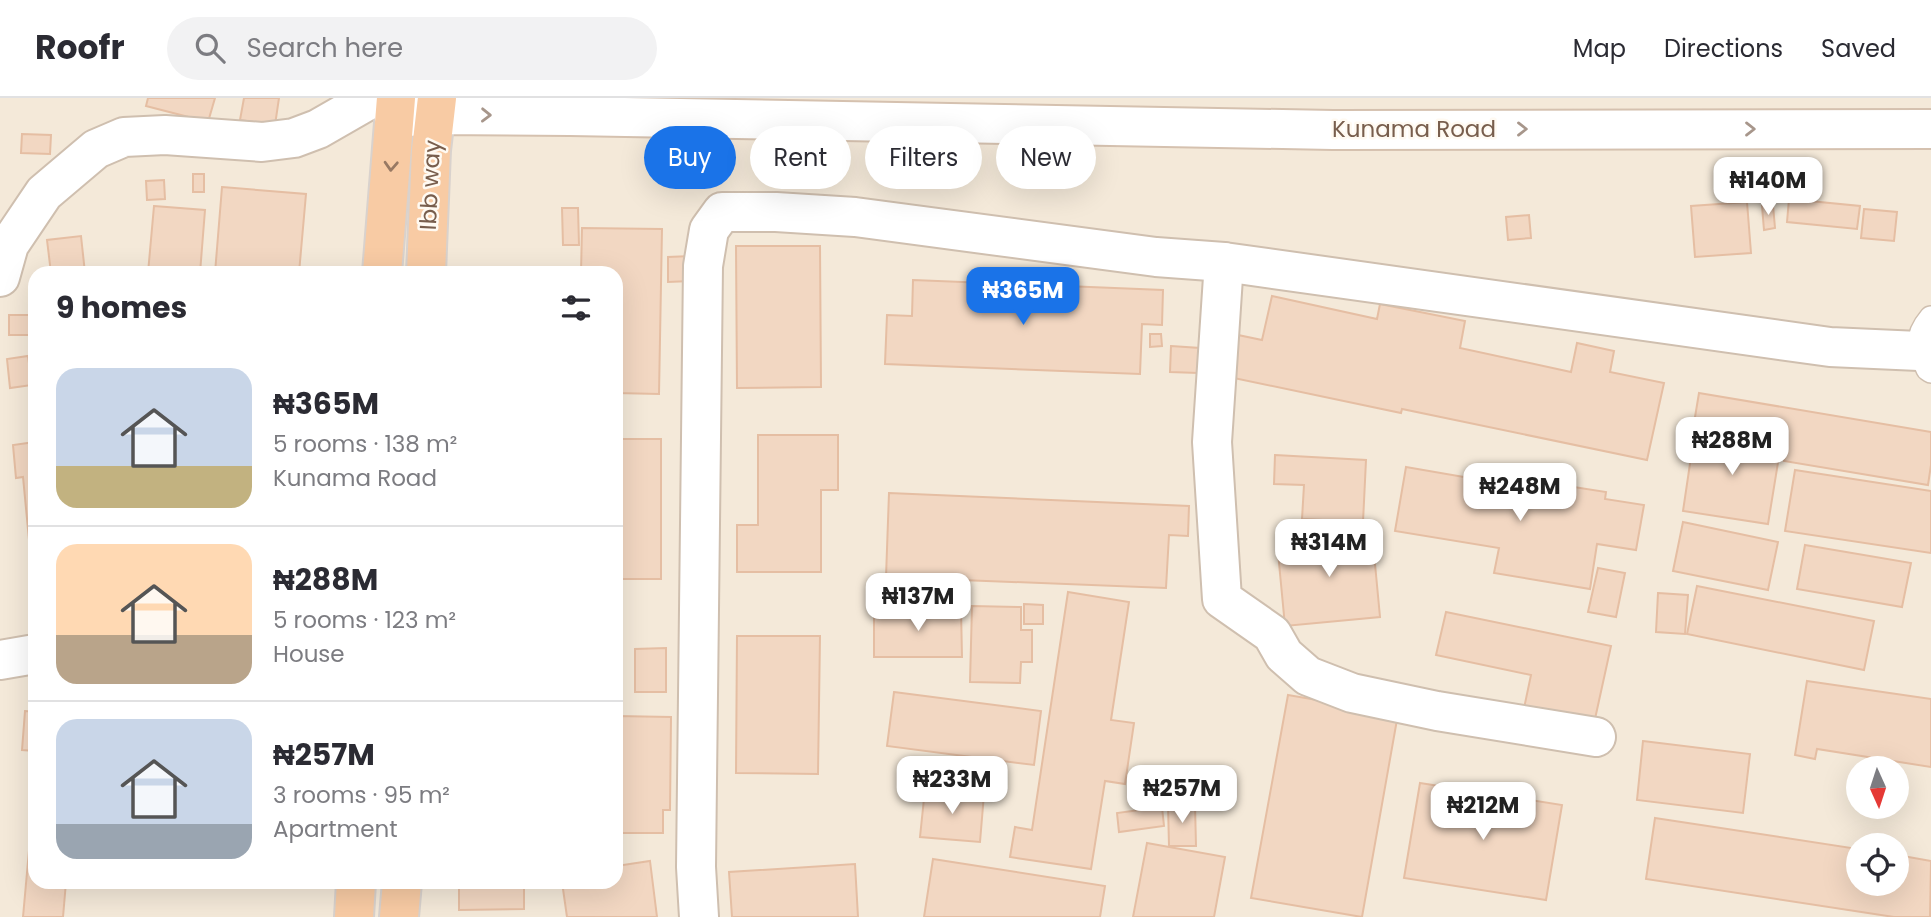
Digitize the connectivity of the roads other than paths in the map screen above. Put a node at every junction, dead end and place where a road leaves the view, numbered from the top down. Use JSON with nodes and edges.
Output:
{"nodes":[{"id":1,"x":387,"y":105,"type":"edge"},
{"id":2,"x":436,"y":106,"type":"edge"},
{"id":3,"x":1931,"y":129,"type":"edge"},
{"id":4,"x":1224,"y":262,"type":"junction"},
{"id":5,"x":383,"y":266,"type":"edge"},
{"id":6,"x":425,"y":266,"type":"edge"},
{"id":7,"x":0,"y":277,"type":"edge"},
{"id":8,"x":1927,"y":346,"type":"edge"},
{"id":9,"x":28,"y":655,"type":"edge"},
{"id":10,"x":0,"y":660,"type":"edge"},
{"id":11,"x":1596,"y":737,"type":"dead end"},
{"id":12,"x":356,"y":889,"type":"edge"},
{"id":13,"x":401,"y":889,"type":"edge"},
{"id":14,"x":354,"y":917,"type":"edge"},
{"id":15,"x":399,"y":917,"type":"edge"},
{"id":16,"x":699,"y":917,"type":"edge"}],
"edges":[{"from":1,"to":2,"type":"street","name":"Kunama Road"},
{"from":1,"to":5,"type":"highway","one_way":true},
{"from":1,"to":7,"type":"street","name":"Kunama Road"},
{"from":2,"to":3,"type":"street","name":"Kunama Road","one_way":true},
{"from":2,"to":6,"type":"highway","name":"Ibb way"},
{"from":4,"to":8,"type":"street"},
{"from":4,"to":11,"type":"street"},
{"from":4,"to":16,"type":"street"},
{"from":9,"to":10,"type":"street"},
{"from":12,"to":14,"type":"highway"},
{"from":13,"to":15,"type":"highway"}]}
